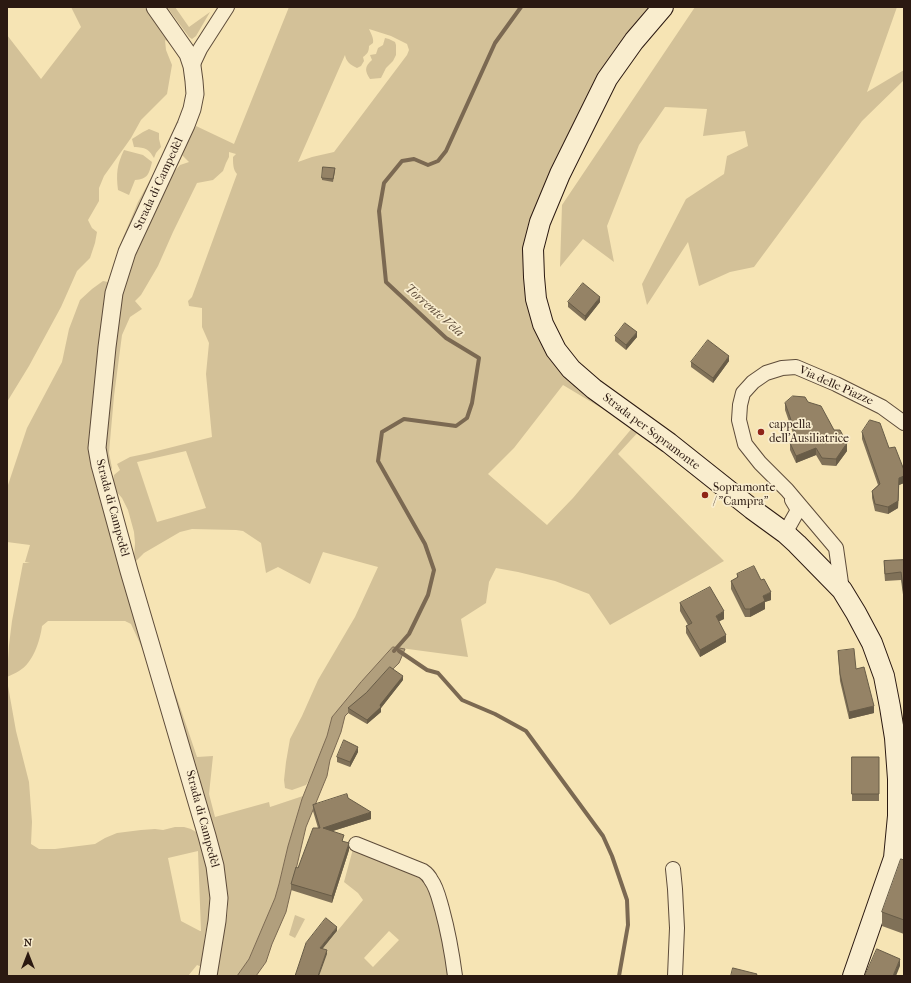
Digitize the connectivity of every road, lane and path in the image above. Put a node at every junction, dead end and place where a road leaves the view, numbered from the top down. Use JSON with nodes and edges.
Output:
{"nodes":[{"id":1,"x":155,"y":7,"type":"edge"},
{"id":2,"x":228,"y":7,"type":"edge"},
{"id":3,"x":663,"y":7,"type":"edge"},
{"id":4,"x":192,"y":66,"type":"junction"},
{"id":5,"x":904,"y":422,"type":"edge"},
{"id":6,"x":788,"y":490,"type":"junction"},
{"id":7,"x":787,"y":535,"type":"junction"},
{"id":8,"x":842,"y":590,"type":"junction"},
{"id":9,"x":356,"y":844,"type":"dead end"},
{"id":10,"x":672,"y":869,"type":"dead end"},
{"id":11,"x":208,"y":976,"type":"edge"},
{"id":12,"x":455,"y":976,"type":"edge"},
{"id":13,"x":674,"y":976,"type":"edge"},
{"id":14,"x":853,"y":976,"type":"edge"}],
"edges":[{"from":1,"to":4,"type":"street","name":"Strada di Campedèl"},
{"from":2,"to":4,"type":"street"},
{"from":3,"to":7,"type":"main road","name":"Strada per Sopramonte"},
{"from":4,"to":11,"type":"street","name":"Strada di Campedèl"},
{"from":5,"to":6,"type":"street","name":"Via delle Piazze"},
{"from":6,"to":7,"type":"street","name":"Via delle Piazze"},
{"from":6,"to":8,"type":"street","name":"Via delle Piazze"},
{"from":7,"to":8,"type":"main road","name":"Strada per Sopramonte"},
{"from":8,"to":14,"type":"main road","name":"Strada per Sopramonte"},
{"from":9,"to":12,"type":"street"},
{"from":10,"to":13,"type":"street"}]}
